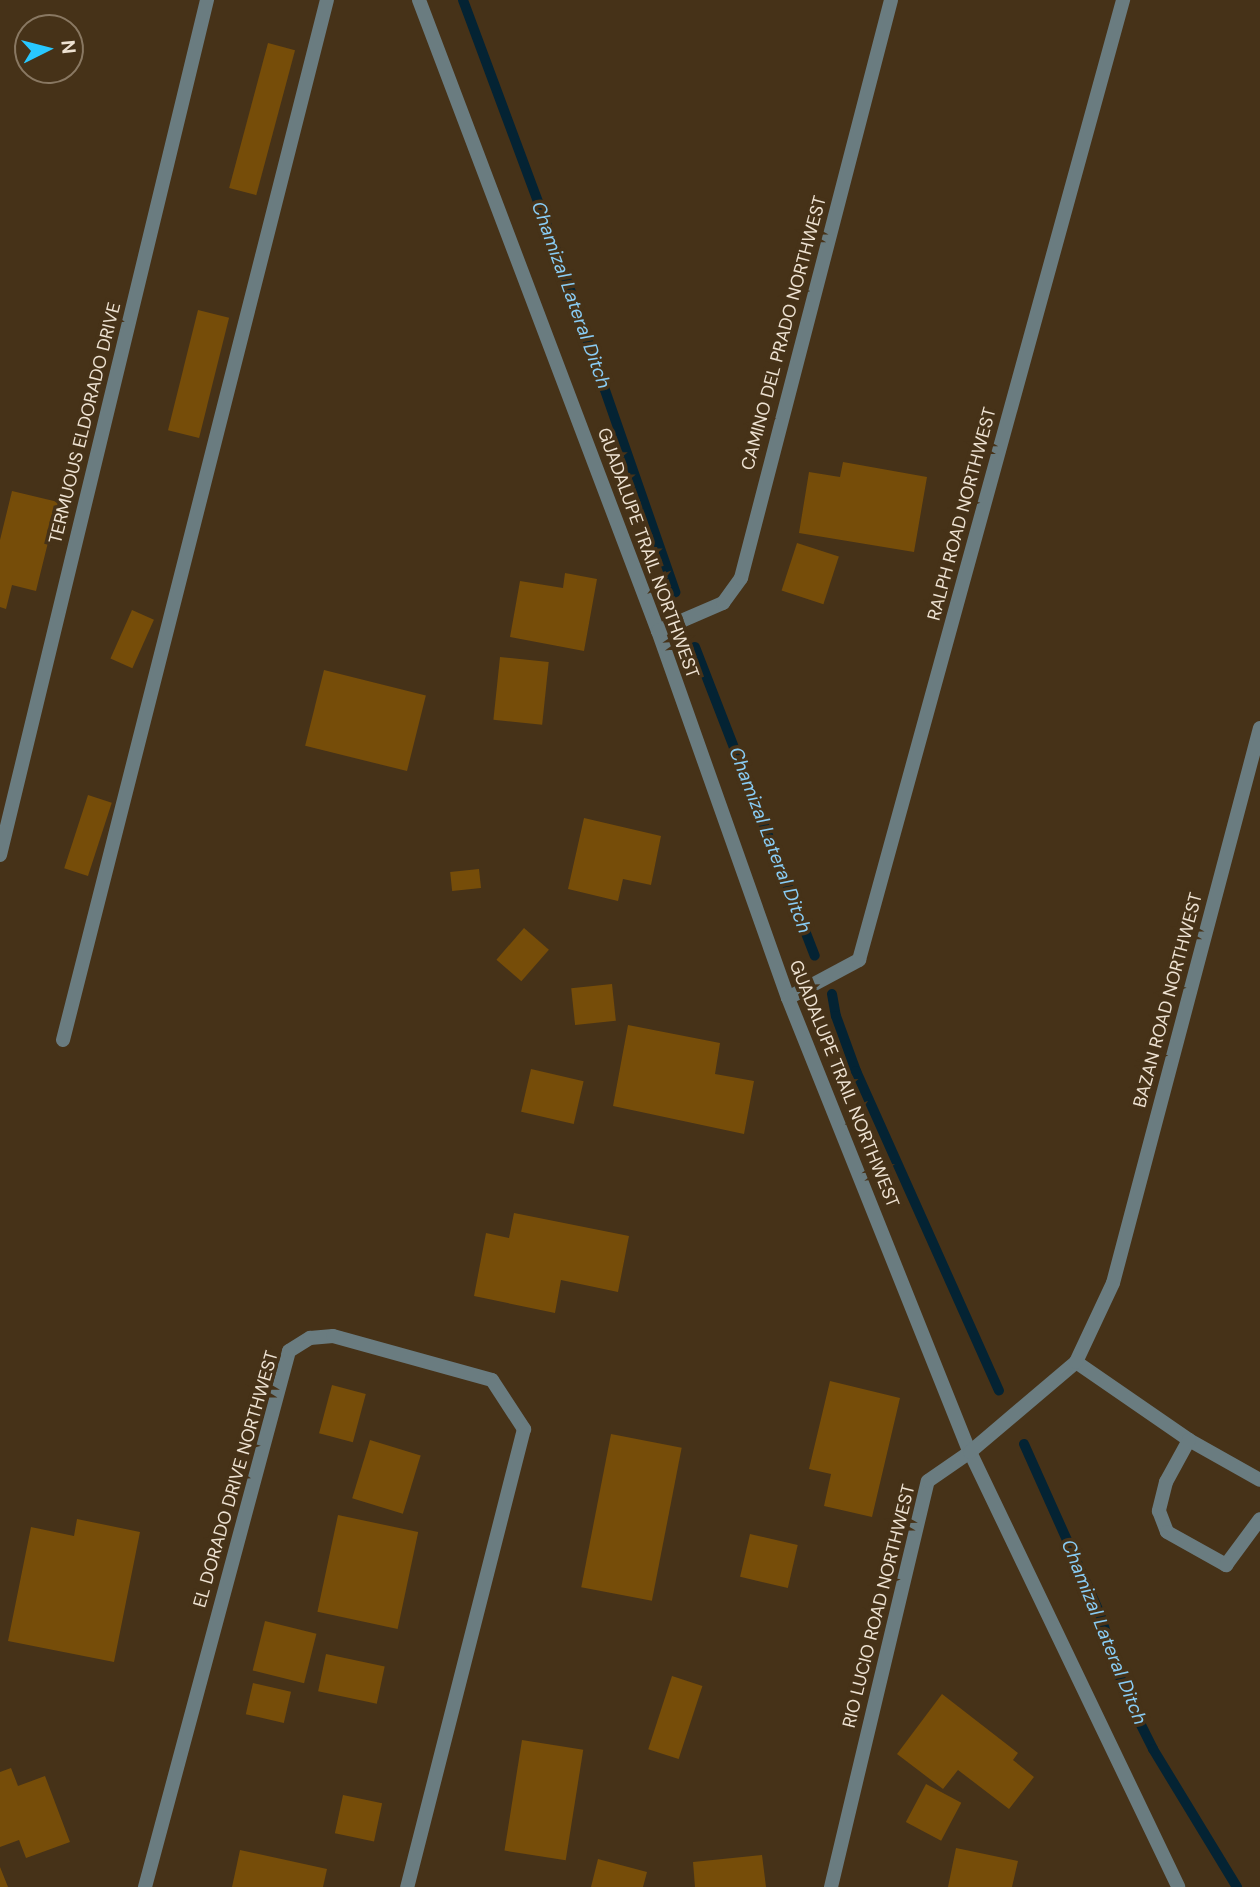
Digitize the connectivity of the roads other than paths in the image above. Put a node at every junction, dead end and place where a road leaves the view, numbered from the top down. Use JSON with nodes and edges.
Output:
{"nodes":[{"id":1,"x":207,"y":0,"type":"edge"},
{"id":2,"x":327,"y":0,"type":"edge"},
{"id":3,"x":419,"y":0,"type":"edge"},
{"id":4,"x":891,"y":0,"type":"edge"},
{"id":5,"x":1123,"y":0,"type":"edge"},
{"id":6,"x":658,"y":631,"type":"junction"},
{"id":7,"x":1260,"y":728,"type":"edge"},
{"id":8,"x":0,"y":855,"type":"edge"},
{"id":9,"x":788,"y":998,"type":"junction"},
{"id":10,"x":63,"y":1040,"type":"dead end"},
{"id":11,"x":1113,"y":1283,"type":"joint"},
{"id":12,"x":1076,"y":1362,"type":"junction"},
{"id":13,"x":1189,"y":1440,"type":"junction"},
{"id":14,"x":971,"y":1452,"type":"junction"},
{"id":15,"x":1260,"y":1480,"type":"edge"},
{"id":16,"x":1260,"y":1519,"type":"edge"},
{"id":17,"x":145,"y":1887,"type":"edge"},
{"id":18,"x":407,"y":1887,"type":"edge"},
{"id":19,"x":831,"y":1887,"type":"edge"},
{"id":20,"x":1178,"y":1887,"type":"edge"}],
"edges":[{"from":1,"to":8,"type":"street","name":"TERMUOUS ELDORADO DRIVE"},
{"from":2,"to":10,"type":"street"},
{"from":3,"to":6,"type":"street","name":"GUADALUPE TRAIL NORTHWEST"},
{"from":4,"to":6,"type":"street","name":"CAMINO DEL PRADO NORTHWEST"},
{"from":5,"to":9,"type":"street","name":"RALPH ROAD NORTHWEST"},
{"from":6,"to":9,"type":"street","name":"GUADALUPE TRAIL NORTHWEST"},
{"from":7,"to":11,"type":"street","name":"BAZAN ROAD NORTHWEST"},
{"from":9,"to":14,"type":"street","name":"GUADALUPE TRAIL NORTHWEST"},
{"from":11,"to":12,"type":"street","name":"RIO LUCIO ROAD NORTHWEST"},
{"from":12,"to":13,"type":"street"},
{"from":12,"to":14,"type":"street","name":"RIO LUCIO ROAD NORTHWEST"},
{"from":13,"to":15,"type":"street"},
{"from":13,"to":16,"type":"street"},
{"from":14,"to":19,"type":"street","name":"RIO LUCIO ROAD NORTHWEST"},
{"from":14,"to":20,"type":"street","name":"GUADALUPE TRAIL NORTHWEST"},
{"from":17,"to":18,"type":"street","name":"EL DORADO DRIVE NORTHWEST"}]}
